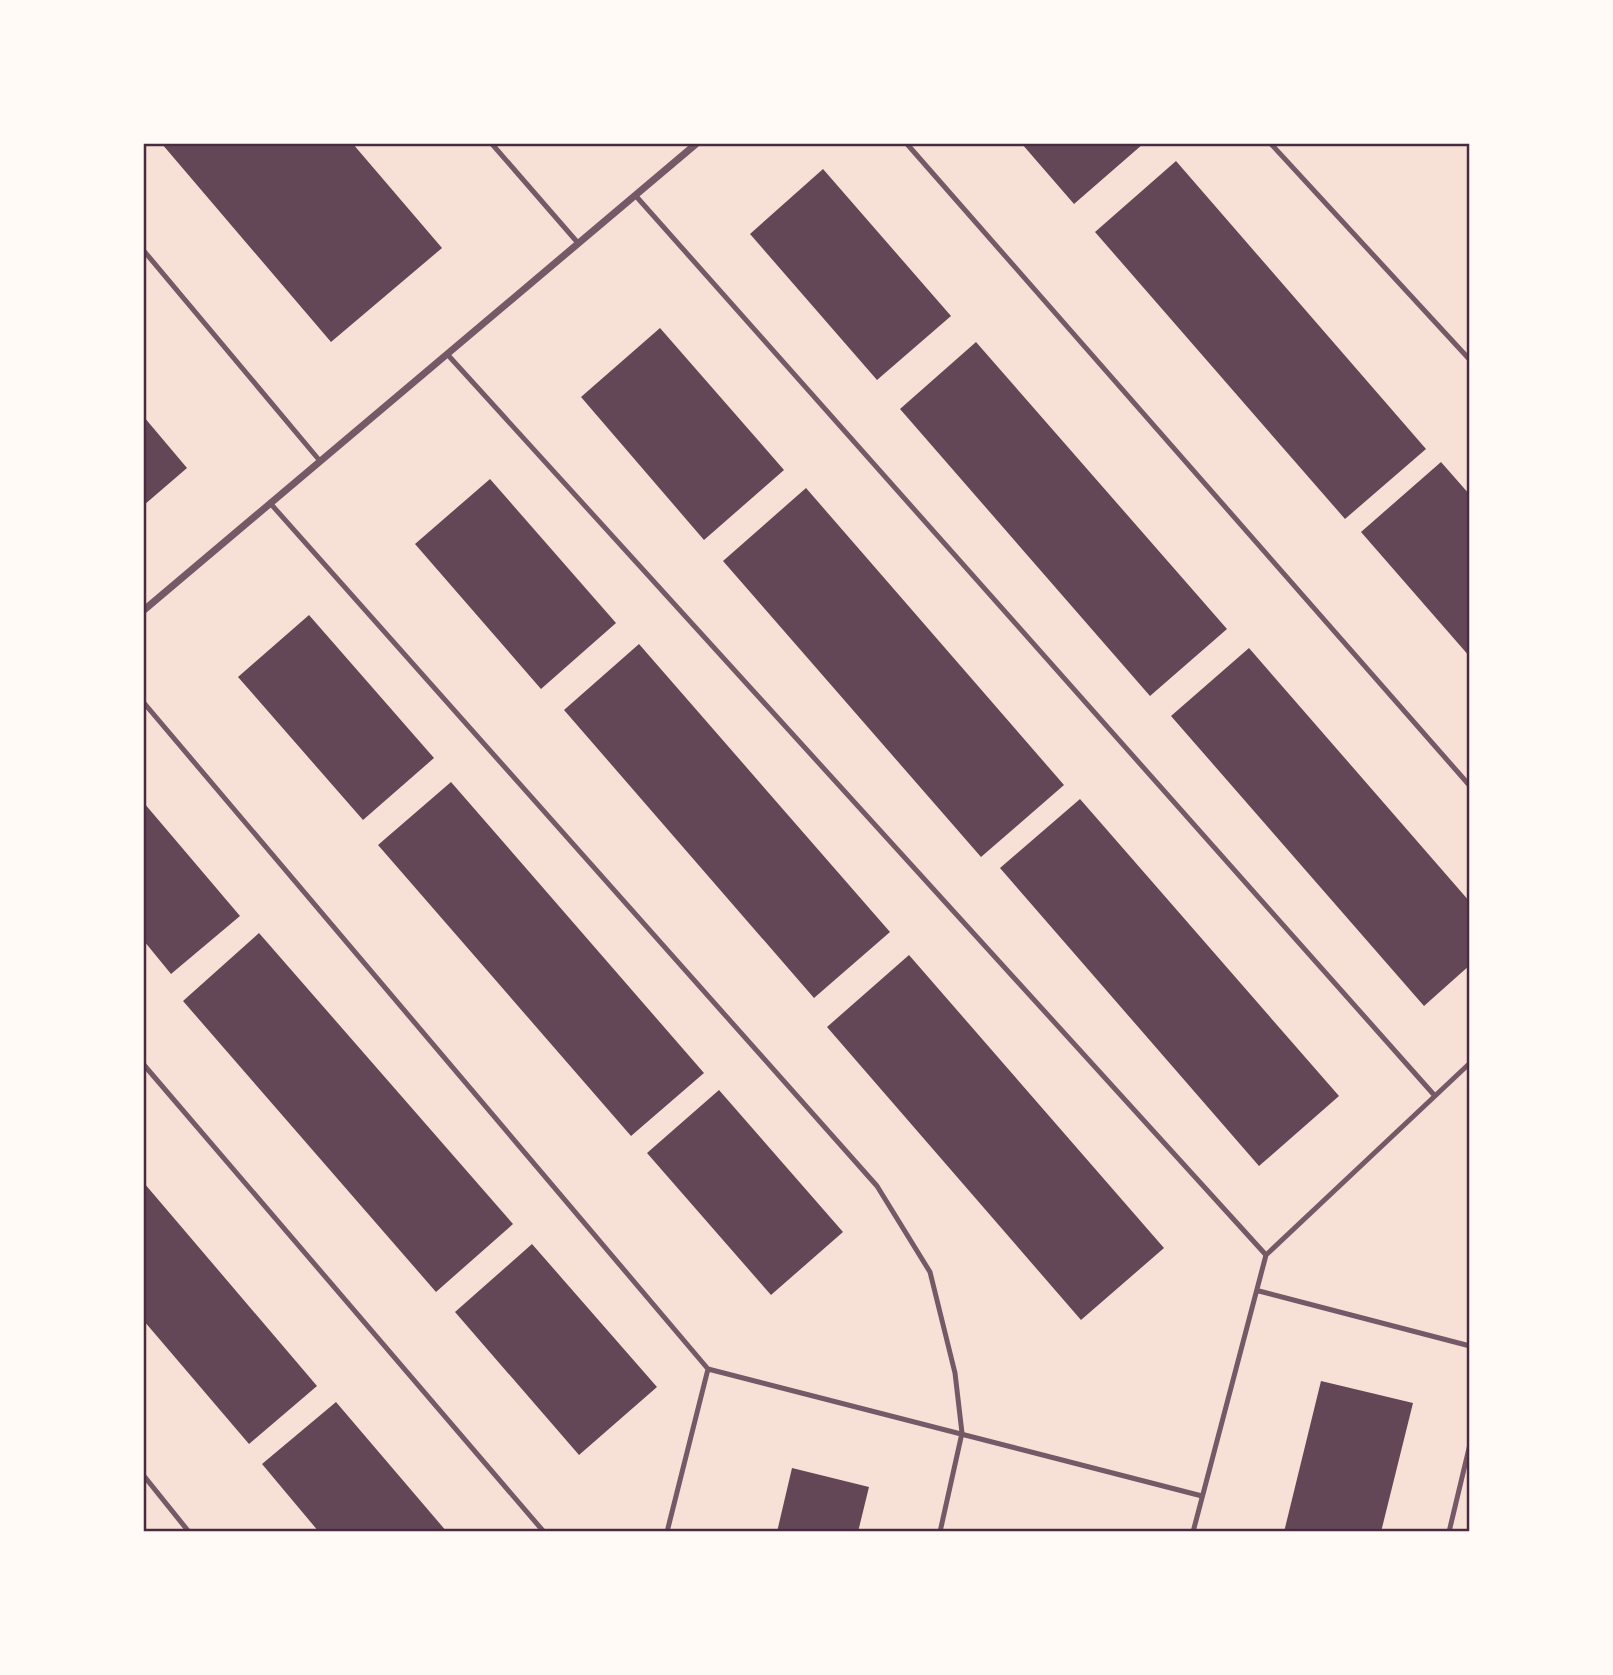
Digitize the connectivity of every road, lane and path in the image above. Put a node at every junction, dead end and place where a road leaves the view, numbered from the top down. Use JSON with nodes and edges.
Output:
{"nodes":[{"id":1,"x":492,"y":144,"type":"edge"},
{"id":2,"x":696,"y":144,"type":"edge"},
{"id":3,"x":907,"y":144,"type":"edge"},
{"id":4,"x":1271,"y":144,"type":"edge"},
{"id":5,"x":635,"y":195,"type":"junction"},
{"id":6,"x":578,"y":243,"type":"junction"},
{"id":7,"x":144,"y":251,"type":"edge"},
{"id":8,"x":447,"y":354,"type":"junction"},
{"id":9,"x":1469,"y":360,"type":"edge"},
{"id":10,"x":320,"y":461,"type":"junction"},
{"id":11,"x":270,"y":503,"type":"junction"},
{"id":12,"x":144,"y":610,"type":"edge"},
{"id":13,"x":144,"y":703,"type":"edge"},
{"id":14,"x":1469,"y":786,"type":"edge"},
{"id":15,"x":1469,"y":1063,"type":"edge"},
{"id":16,"x":144,"y":1065,"type":"edge"},
{"id":17,"x":1435,"y":1096,"type":"junction"},
{"id":18,"x":1266,"y":1255,"type":"junction"},
{"id":19,"x":1259,"y":1291,"type":"junction"},
{"id":20,"x":1469,"y":1346,"type":"edge"},
{"id":21,"x":708,"y":1369,"type":"junction"},
{"id":22,"x":962,"y":1433,"type":"junction"},
{"id":23,"x":1469,"y":1444,"type":"edge"},
{"id":24,"x":144,"y":1476,"type":"edge"},
{"id":25,"x":1202,"y":1496,"type":"junction"},
{"id":26,"x":189,"y":1531,"type":"edge"},
{"id":27,"x":544,"y":1531,"type":"edge"},
{"id":28,"x":667,"y":1531,"type":"edge"},
{"id":29,"x":940,"y":1531,"type":"edge"},
{"id":30,"x":1193,"y":1531,"type":"edge"},
{"id":31,"x":1449,"y":1531,"type":"edge"}],
"edges":[{"from":1,"to":6,"type":"lane"},
{"from":2,"to":5,"type":"street"},
{"from":3,"to":14,"type":"lane"},
{"from":4,"to":9,"type":"lane"},
{"from":5,"to":6,"type":"street"},
{"from":5,"to":17,"type":"lane"},
{"from":6,"to":8,"type":"street"},
{"from":7,"to":10,"type":"lane"},
{"from":8,"to":10,"type":"street"},
{"from":8,"to":18,"type":"lane"},
{"from":10,"to":11,"type":"street"},
{"from":11,"to":12,"type":"street"},
{"from":11,"to":22,"type":"lane"},
{"from":13,"to":21,"type":"lane"},
{"from":15,"to":17,"type":"lane"},
{"from":16,"to":27,"type":"lane"},
{"from":17,"to":18,"type":"lane"},
{"from":18,"to":19,"type":"lane"},
{"from":19,"to":20,"type":"lane"},
{"from":19,"to":25,"type":"lane"},
{"from":21,"to":22,"type":"lane"},
{"from":21,"to":28,"type":"lane"},
{"from":22,"to":25,"type":"lane"},
{"from":22,"to":29,"type":"lane"},
{"from":23,"to":31,"type":"lane"},
{"from":24,"to":26,"type":"lane"},
{"from":25,"to":30,"type":"lane"}]}
